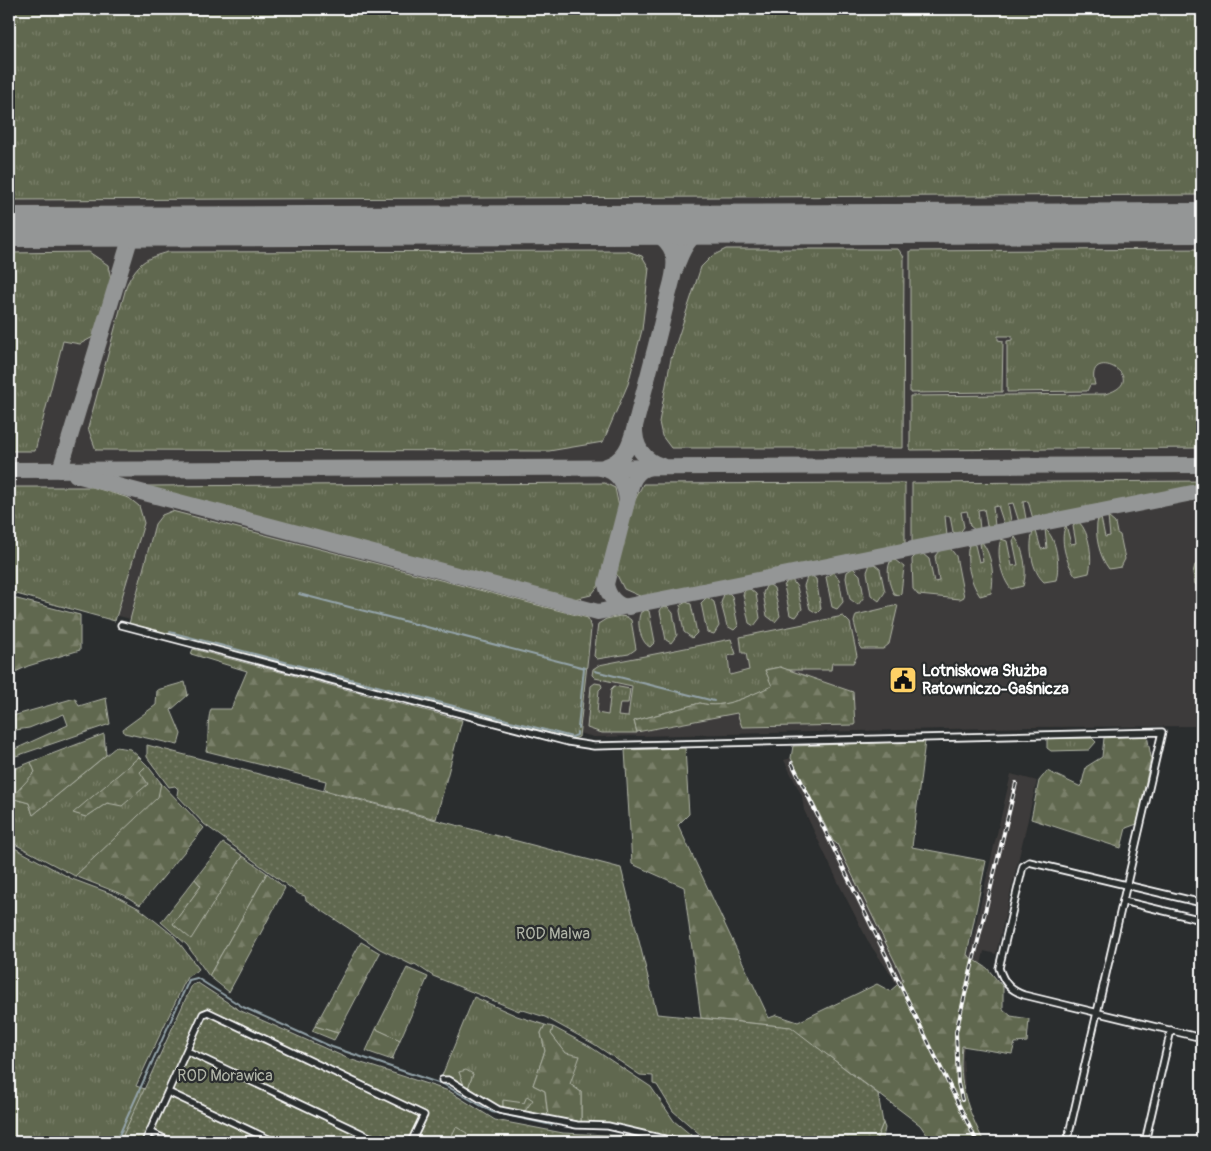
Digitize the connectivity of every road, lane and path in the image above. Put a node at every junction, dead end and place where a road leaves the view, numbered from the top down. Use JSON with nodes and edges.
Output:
{"nodes":[{"id":1,"x":121,"y":625,"type":"dead end"},
{"id":2,"x":1127,"y":885,"type":"junction"},
{"id":3,"x":1124,"y":901,"type":"junction"},
{"id":4,"x":1202,"y":903,"type":"edge"},
{"id":5,"x":1202,"y":920,"type":"edge"},
{"id":6,"x":1097,"y":1013,"type":"junction"},
{"id":7,"x":1171,"y":1030,"type":"junction"},
{"id":8,"x":1202,"y":1038,"type":"edge"},
{"id":9,"x":187,"y":1051,"type":"junction"},
{"id":10,"x":442,"y":1080,"type":"dead end"},
{"id":11,"x":168,"y":1092,"type":"junction"},
{"id":12,"x":150,"y":1132,"type":"junction"},
{"id":13,"x":145,"y":1142,"type":"edge"},
{"id":14,"x":171,"y":1142,"type":"edge"},
{"id":15,"x":275,"y":1142,"type":"edge"},
{"id":16,"x":380,"y":1142,"type":"edge"},
{"id":17,"x":411,"y":1142,"type":"edge"},
{"id":18,"x":678,"y":1142,"type":"edge"},
{"id":19,"x":1067,"y":1142,"type":"edge"},
{"id":20,"x":1145,"y":1142,"type":"edge"}],
"edges":[{"from":1,"to":2,"type":"street"},
{"from":2,"to":3,"type":"street"},
{"from":2,"to":4,"type":"street"},
{"from":2,"to":6,"type":"street"},
{"from":3,"to":5,"type":"street"},
{"from":3,"to":6,"type":"street"},
{"from":6,"to":7,"type":"street"},
{"from":6,"to":19,"type":"street"},
{"from":7,"to":8,"type":"street"},
{"from":7,"to":20,"type":"street"},
{"from":9,"to":11,"type":"street"},
{"from":9,"to":16,"type":"street"},
{"from":9,"to":17,"type":"street"},
{"from":10,"to":18,"type":"street"},
{"from":11,"to":12,"type":"street"},
{"from":11,"to":15,"type":"street"},
{"from":12,"to":13,"type":"street"},
{"from":12,"to":14,"type":"street"}]}
